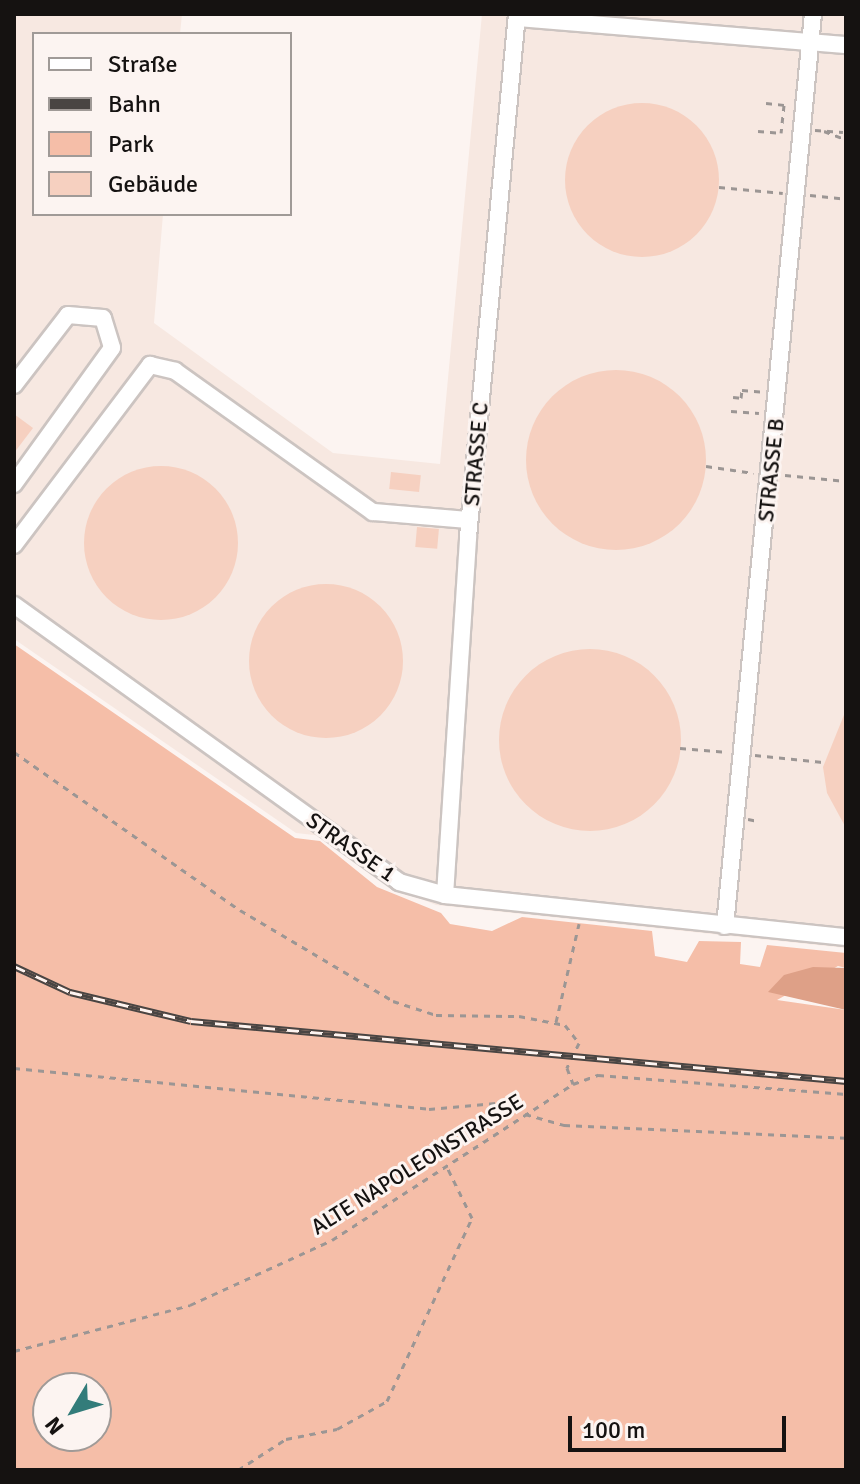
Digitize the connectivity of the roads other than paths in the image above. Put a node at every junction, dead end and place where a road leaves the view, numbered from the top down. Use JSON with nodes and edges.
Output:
{"nodes":[{"id":1,"x":813,"y":14,"type":"edge"},
{"id":2,"x":517,"y":16,"type":"edge"},
{"id":3,"x":811,"y":42,"type":"junction"},
{"id":4,"x":846,"y":45,"type":"edge"},
{"id":5,"x":14,"y":385,"type":"edge"},
{"id":6,"x":14,"y":484,"type":"edge"},
{"id":7,"x":469,"y":520,"type":"junction"},
{"id":8,"x":14,"y":545,"type":"edge"},
{"id":9,"x":14,"y":605,"type":"edge"},
{"id":10,"x":445,"y":895,"type":"junction"},
{"id":11,"x":725,"y":926,"type":"junction"},
{"id":12,"x":846,"y":937,"type":"edge"}],
"edges":[{"from":1,"to":3,"type":"lane","name":"STRASSE B"},
{"from":2,"to":3,"type":"lane"},
{"from":2,"to":7,"type":"lane","name":"STRASSE C"},
{"from":3,"to":4,"type":"lane"},
{"from":3,"to":11,"type":"lane","name":"STRASSE B"},
{"from":5,"to":6,"type":"lane"},
{"from":7,"to":8,"type":"lane"},
{"from":7,"to":10,"type":"lane","name":"STRASSE C"},
{"from":9,"to":10,"type":"lane","name":"STRASSE 1"},
{"from":10,"to":11,"type":"lane","name":"STRASSE 1"},
{"from":11,"to":12,"type":"lane","name":"STRASSE 1"}]}
